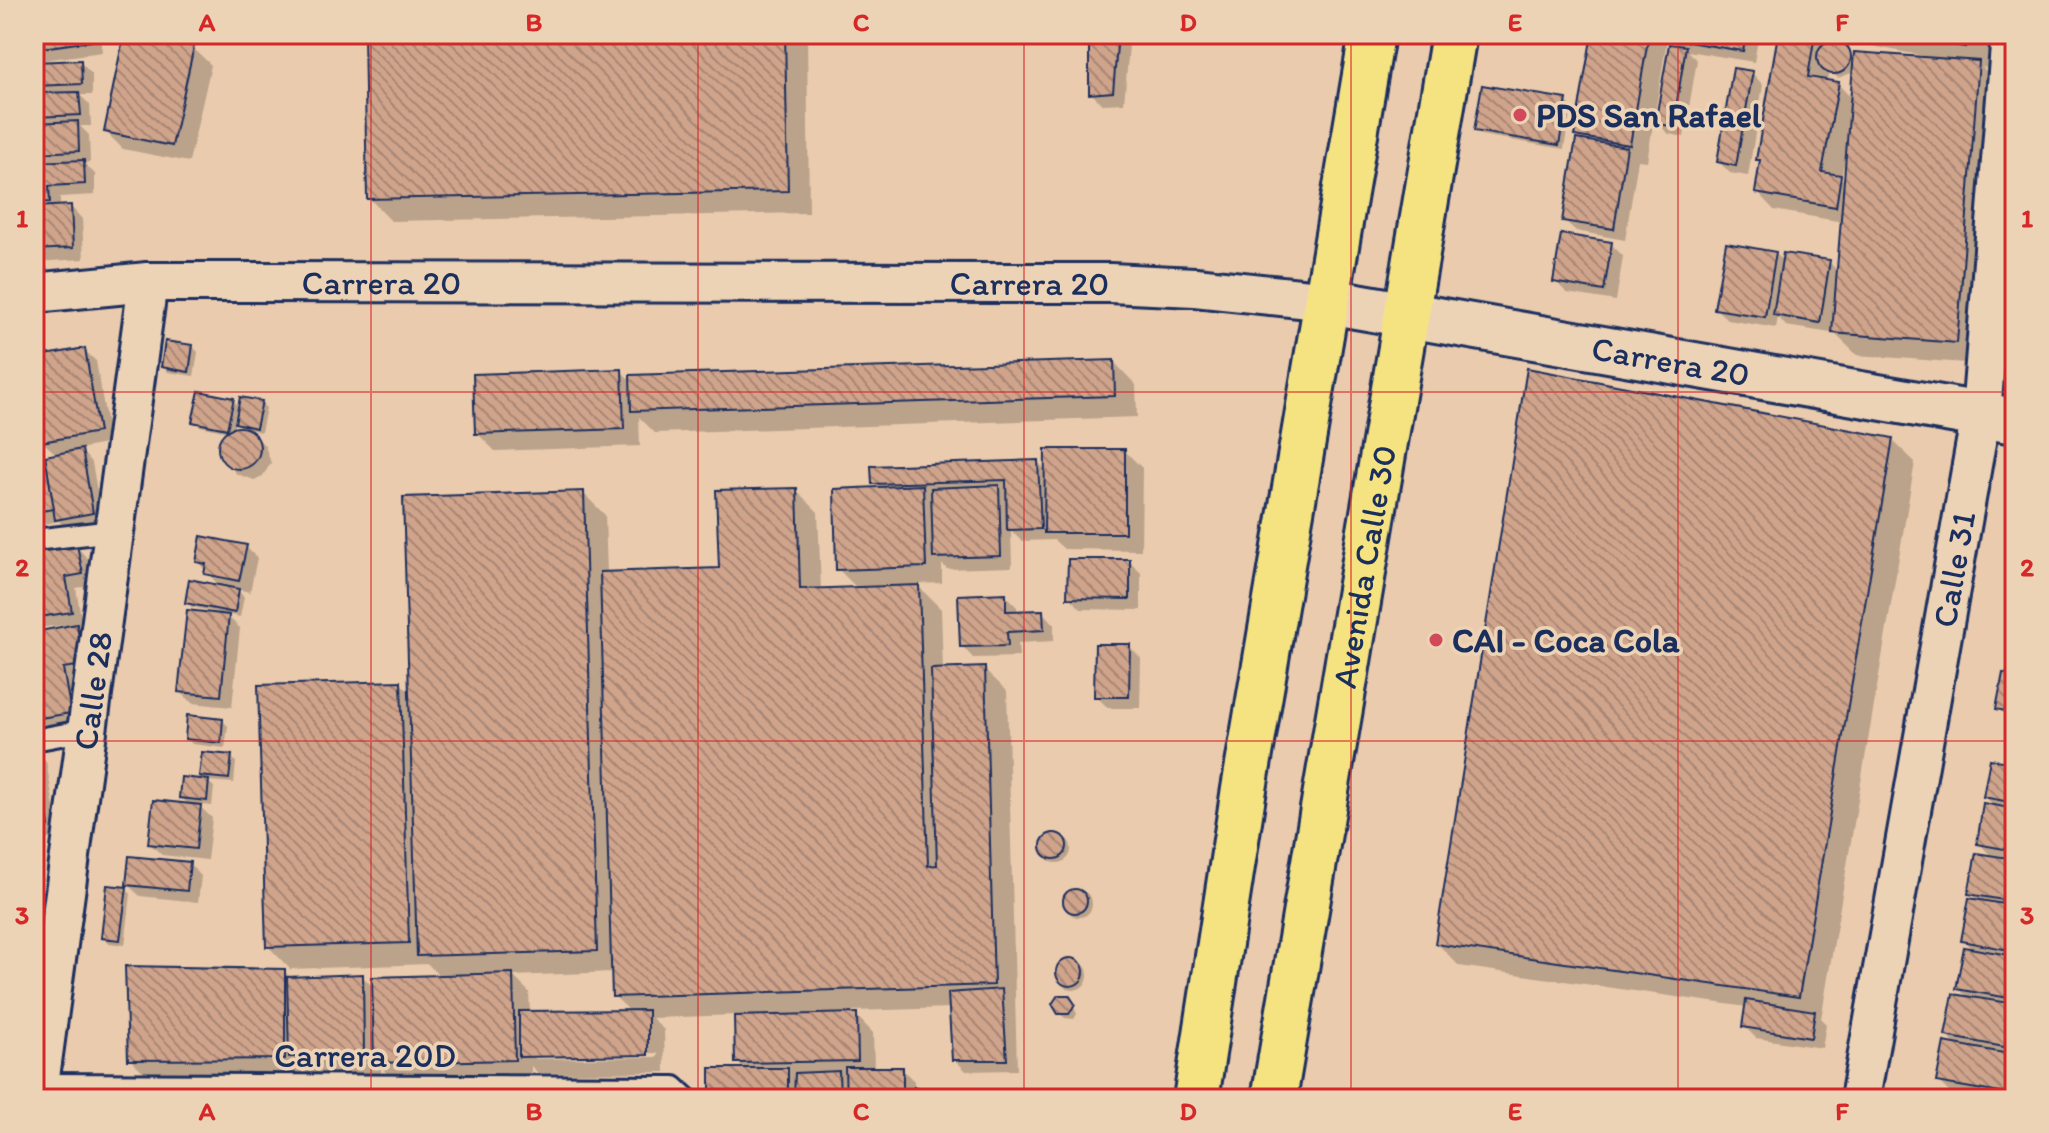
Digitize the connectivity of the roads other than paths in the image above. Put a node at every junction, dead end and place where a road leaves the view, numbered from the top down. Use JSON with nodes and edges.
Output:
{"nodes":[{"id":1,"x":1372,"y":34,"type":"edge"},
{"id":2,"x":1454,"y":34,"type":"edge"},
{"id":3,"x":2011,"y":34,"type":"edge"},
{"id":4,"x":148,"y":282,"type":"junction"},
{"id":5,"x":34,"y":293,"type":"edge"},
{"id":6,"x":1328,"y":301,"type":"junction"},
{"id":7,"x":1409,"y":313,"type":"junction"},
{"id":8,"x":1998,"y":417,"type":"edge"},
{"id":9,"x":114,"y":531,"type":"junction"},
{"id":10,"x":34,"y":540,"type":"edge"},
{"id":11,"x":87,"y":730,"type":"junction"},
{"id":12,"x":34,"y":740,"type":"edge"},
{"id":13,"x":46,"y":941,"type":"edge"},
{"id":14,"x":38,"y":1092,"type":"edge"},
{"id":15,"x":687,"y":1099,"type":"edge"},
{"id":16,"x":1196,"y":1099,"type":"edge"},
{"id":17,"x":1274,"y":1099,"type":"edge"},
{"id":18,"x":1860,"y":1099,"type":"edge"}],
"edges":[{"from":1,"to":6,"type":"highway"},
{"from":2,"to":7,"type":"highway","name":"Avenida Calle 30"},
{"from":3,"to":8,"type":"street","name":"Calle 31"},
{"from":4,"to":5,"type":"street","name":"Carrera 20"},
{"from":4,"to":6,"type":"street","name":"Carrera 20"},
{"from":4,"to":9,"type":"street","name":"Calle 28"},
{"from":6,"to":7,"type":"street","name":"Carrera 20"},
{"from":6,"to":16,"type":"highway"},
{"from":7,"to":8,"type":"street","name":"Carrera 20"},
{"from":7,"to":17,"type":"highway","name":"Avenida Calle 30"},
{"from":8,"to":18,"type":"street","name":"Calle 31"},
{"from":9,"to":10,"type":"lane"},
{"from":9,"to":11,"type":"street","name":"Calle 28"},
{"from":11,"to":12,"type":"lane"},
{"from":11,"to":13,"type":"street","name":"Calle 28"},
{"from":13,"to":14,"type":"street","name":"Calle 28"},
{"from":14,"to":15,"type":"lane","name":"Carrera 20D"}]}
